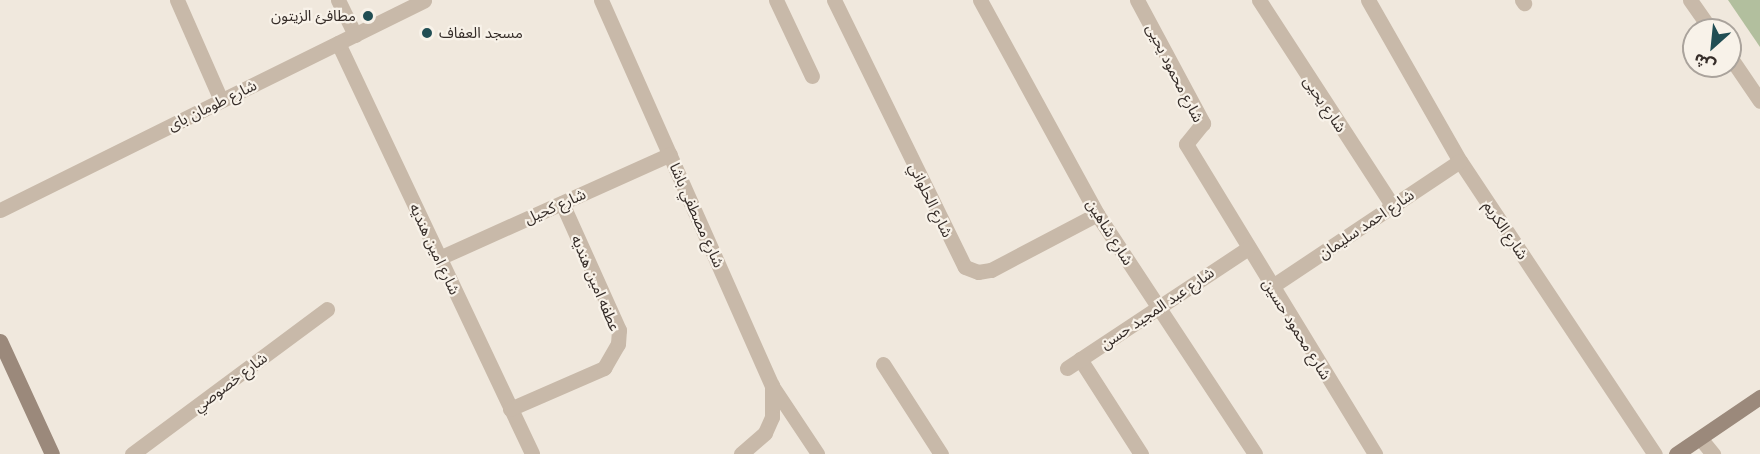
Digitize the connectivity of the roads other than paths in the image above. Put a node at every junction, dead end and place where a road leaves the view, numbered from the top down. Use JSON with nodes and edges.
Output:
{"nodes":[{"id":1,"x":177,"y":0,"type":"edge"},
{"id":2,"x":338,"y":0,"type":"edge"},
{"id":3,"x":424,"y":0,"type":"edge"},
{"id":4,"x":601,"y":0,"type":"edge"},
{"id":5,"x":776,"y":0,"type":"edge"},
{"id":6,"x":834,"y":0,"type":"edge"},
{"id":7,"x":981,"y":0,"type":"edge"},
{"id":8,"x":1137,"y":0,"type":"edge"},
{"id":9,"x":1259,"y":0,"type":"edge"},
{"id":10,"x":1368,"y":0,"type":"edge"},
{"id":11,"x":1690,"y":0,"type":"edge"},
{"id":12,"x":1703,"y":18,"type":"edge"},
{"id":13,"x":355,"y":35,"type":"junction"},
{"id":14,"x":338,"y":43,"type":"junction"},
{"id":15,"x":1742,"y":75,"type":"edge"},
{"id":16,"x":812,"y":76,"type":"dead end"},
{"id":17,"x":221,"y":100,"type":"junction"},
{"id":18,"x":1760,"y":101,"type":"edge"},
{"id":19,"x":670,"y":154,"type":"junction"},
{"id":20,"x":1460,"y":161,"type":"junction"},
{"id":21,"x":1221,"y":202,"type":"joint"},
{"id":22,"x":562,"y":203,"type":"junction"},
{"id":23,"x":1393,"y":206,"type":"junction"},
{"id":24,"x":0,"y":210,"type":"edge"},
{"id":25,"x":1097,"y":214,"type":"junction"},
{"id":26,"x":1247,"y":249,"type":"junction"},
{"id":27,"x":439,"y":258,"type":"junction"},
{"id":28,"x":1271,"y":287,"type":"junction"},
{"id":29,"x":1157,"y":308,"type":"junction"},
{"id":30,"x":327,"y":309,"type":"dead end"},
{"id":31,"x":0,"y":341,"type":"edge"},
{"id":32,"x":1080,"y":359,"type":"junction"},
{"id":33,"x":883,"y":364,"type":"dead end"},
{"id":34,"x":1067,"y":368,"type":"dead end"},
{"id":35,"x":772,"y":385,"type":"junction"},
{"id":36,"x":1760,"y":397,"type":"edge"},
{"id":37,"x":510,"y":409,"type":"junction"},
{"id":38,"x":1700,"y":438,"type":"junction"},
{"id":39,"x":52,"y":454,"type":"edge"},
{"id":40,"x":132,"y":454,"type":"edge"},
{"id":41,"x":532,"y":454,"type":"edge"},
{"id":42,"x":741,"y":454,"type":"edge"},
{"id":43,"x":818,"y":454,"type":"edge"},
{"id":44,"x":941,"y":454,"type":"edge"},
{"id":45,"x":1141,"y":454,"type":"edge"},
{"id":46,"x":1255,"y":454,"type":"edge"},
{"id":47,"x":1375,"y":454,"type":"edge"},
{"id":48,"x":1655,"y":454,"type":"edge"},
{"id":49,"x":1676,"y":454,"type":"edge"},
{"id":50,"x":1713,"y":454,"type":"edge"}],
"edges":[{"from":1,"to":17,"type":"street"},
{"from":2,"to":13,"type":"street"},
{"from":3,"to":13,"type":"street","name":"شارع طومان باى"},
{"from":4,"to":19,"type":"street","name":"شارع مصطفي باشا"},
{"from":5,"to":16,"type":"street"},
{"from":6,"to":25,"type":"street","name":"شارع الحلواني"},
{"from":7,"to":25,"type":"street","name":"شارع شاهين"},
{"from":8,"to":21,"type":"street","name":"شارع محمود يحيى"},
{"from":9,"to":23,"type":"street","name":"شارع يحيى"},
{"from":10,"to":20,"type":"street","name":"شارع الكريم"},
{"from":11,"to":12,"type":"street"},
{"from":13,"to":14,"type":"street","name":"شارع طومان باى"},
{"from":14,"to":17,"type":"street","name":"شارع طومان باى"},
{"from":14,"to":27,"type":"street","name":"شارع امين هنديه"},
{"from":15,"to":18,"type":"street"},
{"from":17,"to":24,"type":"street","name":"شارع طومان باى"},
{"from":19,"to":22,"type":"street","name":"شارع كحيل"},
{"from":19,"to":35,"type":"street","name":"شارع مصطفي باشا"},
{"from":20,"to":23,"type":"street","name":"شارع احمد سليمان"},
{"from":20,"to":48,"type":"street","name":"شارع الكريم"},
{"from":21,"to":26,"type":"street","name":"شارع محمود حسين"},
{"from":22,"to":27,"type":"street","name":"شارع كحيل"},
{"from":22,"to":37,"type":"street","name":"عطفه امين هنديه"},
{"from":23,"to":28,"type":"street","name":"شارع احمد سليمان"},
{"from":25,"to":29,"type":"street","name":"شارع شاهين"},
{"from":26,"to":28,"type":"street","name":"شارع محمود حسين"},
{"from":26,"to":29,"type":"street","name":"شارع عبد المجيد حسن"},
{"from":27,"to":37,"type":"street","name":"شارع امين هنديه"},
{"from":28,"to":47,"type":"street","name":"شارع محمود حسين"},
{"from":29,"to":32,"type":"street","name":"شارع عبد المجيد حسن"},
{"from":29,"to":46,"type":"street","name":"شارع شاهين"},
{"from":30,"to":40,"type":"street","name":"شارع خصوصي"},
{"from":31,"to":39,"type":"main road"},
{"from":32,"to":34,"type":"street","name":"شارع عبد المجيد حسن"},
{"from":32,"to":45,"type":"street"},
{"from":33,"to":44,"type":"street"},
{"from":35,"to":42,"type":"street","name":"شارع مصطفي باشا"},
{"from":35,"to":43,"type":"lane"},
{"from":36,"to":38,"type":"main road"},
{"from":37,"to":41,"type":"street","name":"شارع امين هنديه"},
{"from":38,"to":49,"type":"main road"},
{"from":38,"to":50,"type":"street"}]}
